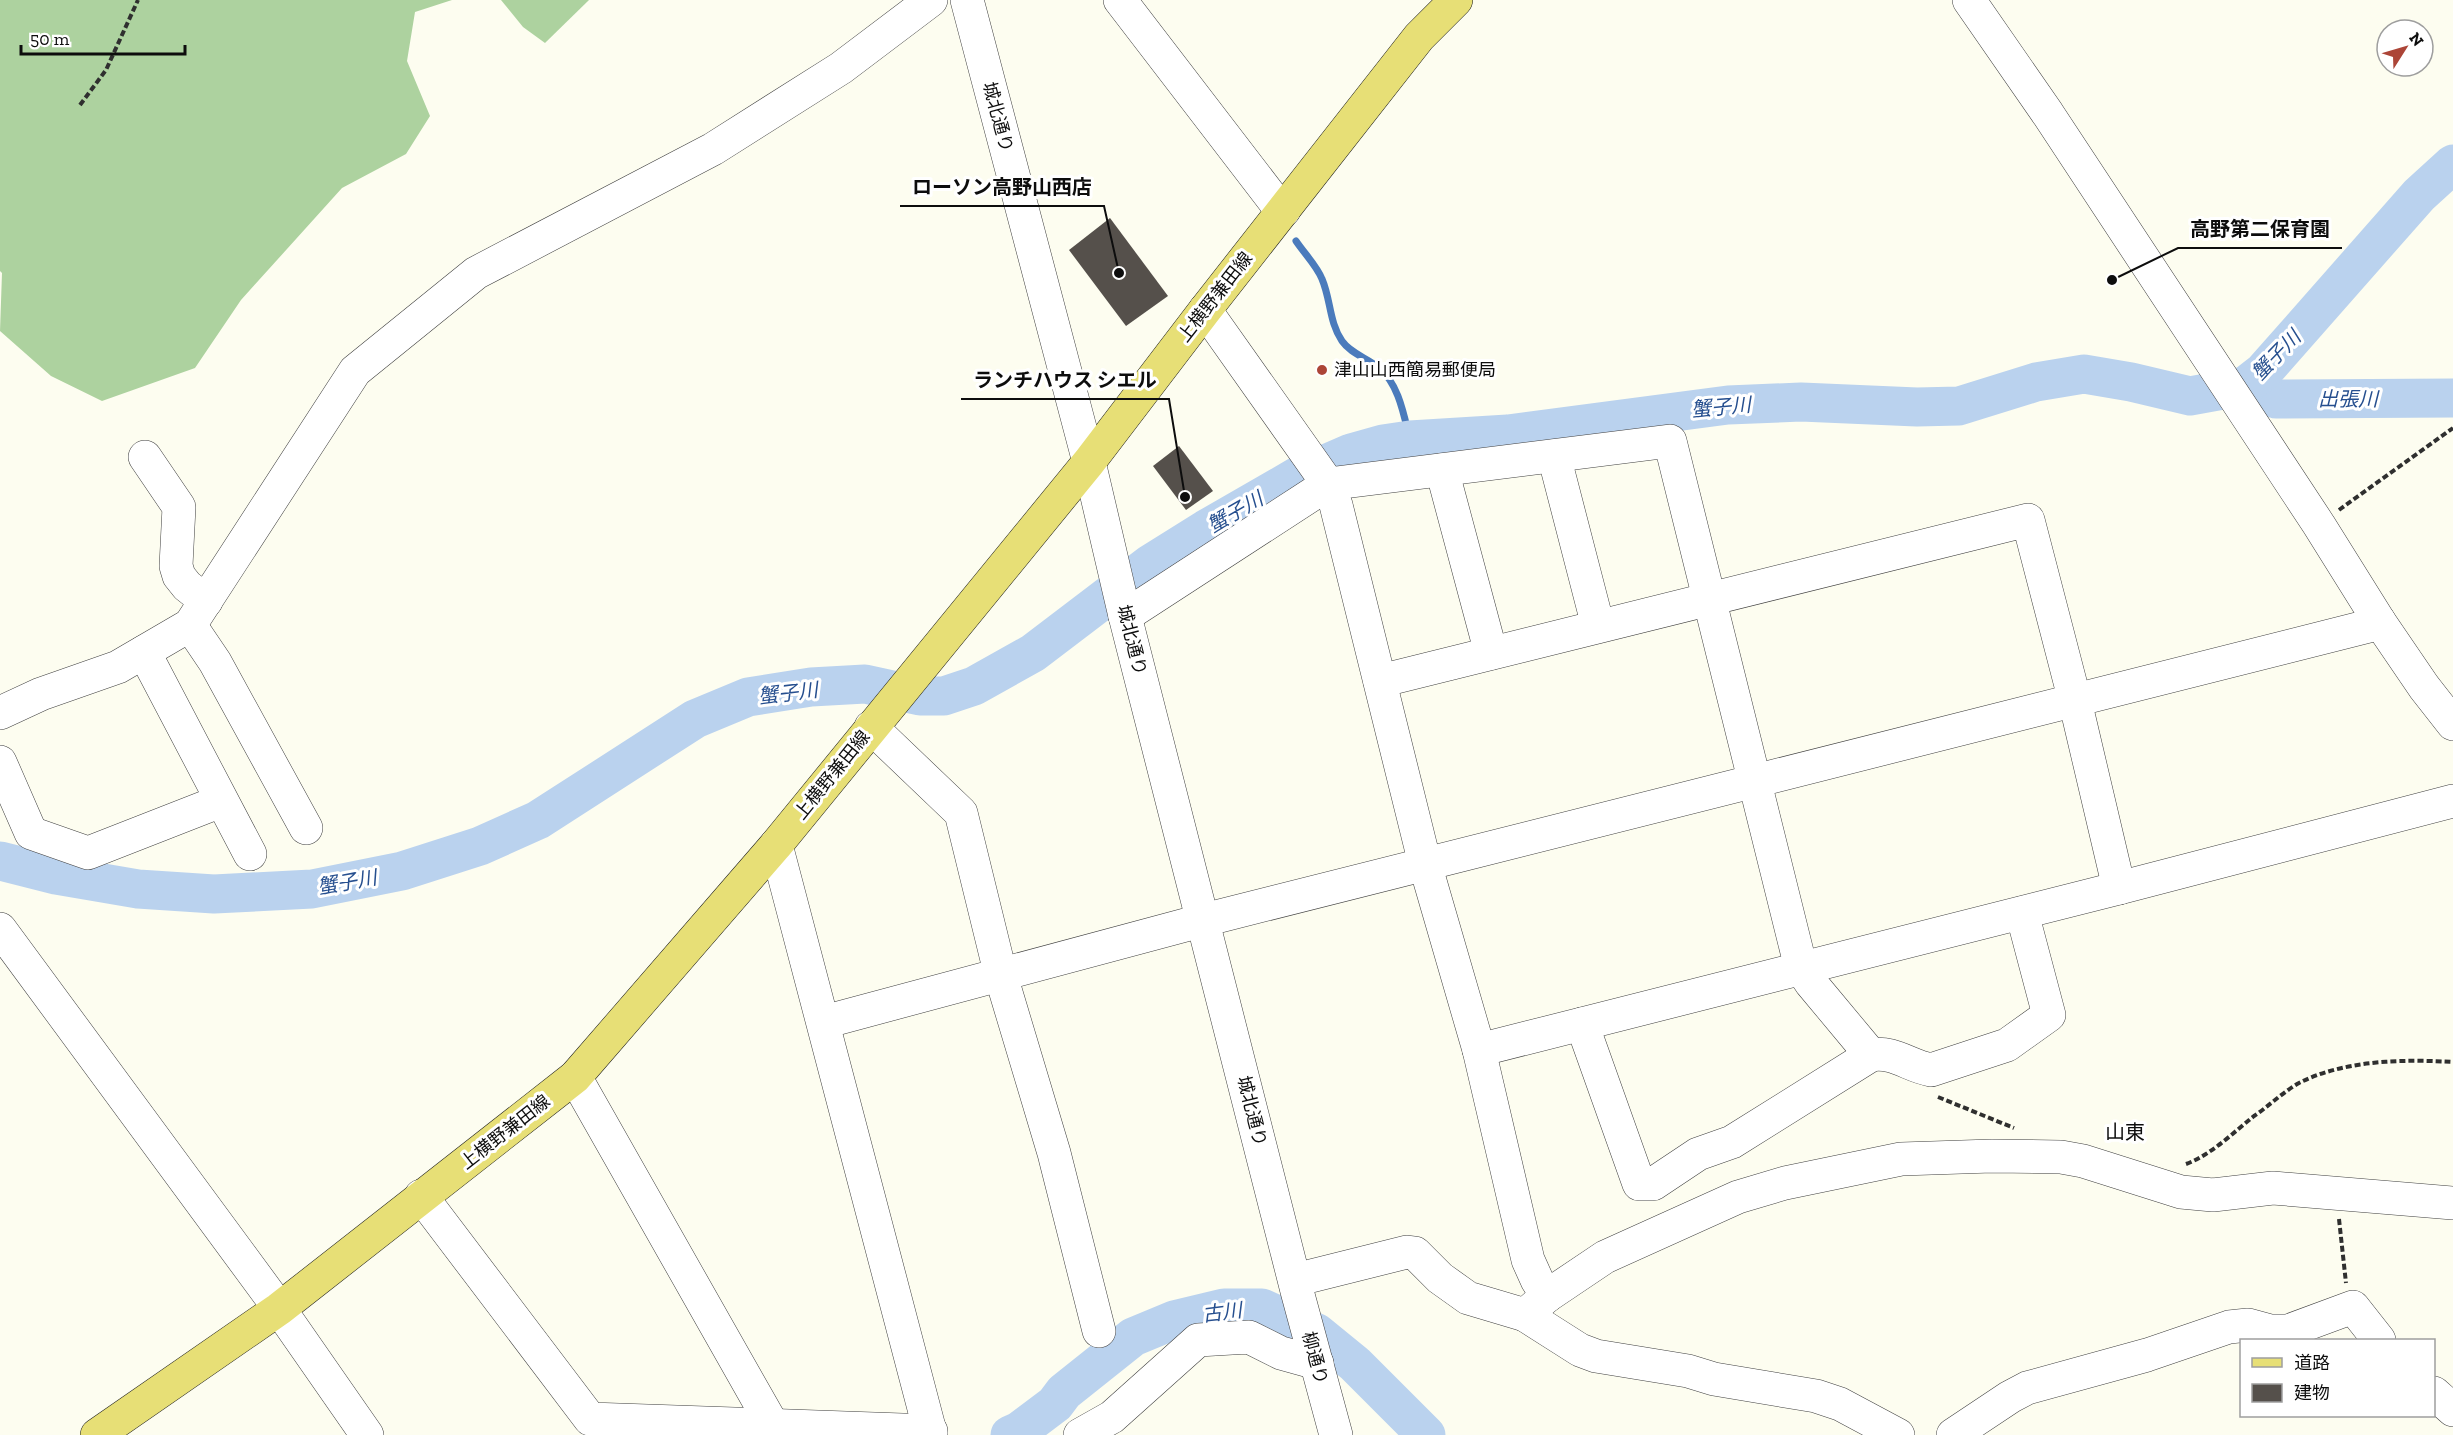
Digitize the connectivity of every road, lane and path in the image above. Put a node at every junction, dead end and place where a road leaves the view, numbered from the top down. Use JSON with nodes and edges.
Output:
{"nodes":[{"id":1,"x":138,"y":0,"type":"edge"},
{"id":2,"x":931,"y":0,"type":"edge"},
{"id":3,"x":967,"y":0,"type":"edge"},
{"id":4,"x":1120,"y":0,"type":"edge"},
{"id":5,"x":1456,"y":0,"type":"edge"},
{"id":6,"x":1969,"y":0,"type":"edge"},
{"id":7,"x":80,"y":105,"type":"dead end"},
{"id":8,"x":1284,"y":210,"type":"junction"},
{"id":9,"x":1204,"y":310,"type":"junction"},
{"id":10,"x":2453,"y":428,"type":"edge"},
{"id":11,"x":1554,"y":456,"type":"junction"},
{"id":12,"x":145,"y":457,"type":"dead end"},
{"id":13,"x":1089,"y":462,"type":"junction"},
{"id":14,"x":1442,"y":470,"type":"junction"},
{"id":15,"x":1328,"y":484,"type":"junction"},
{"id":16,"x":2319,"y":525,"type":"junction"},
{"id":17,"x":1711,"y":599,"type":"junction"},
{"id":18,"x":1124,"y":611,"type":"junction"},
{"id":19,"x":198,"y":613,"type":"junction"},
{"id":20,"x":2379,"y":621,"type":"junction"},
{"id":21,"x":1598,"y":627,"type":"junction"},
{"id":22,"x":144,"y":652,"type":"junction"},
{"id":23,"x":1491,"y":653,"type":"junction"},
{"id":24,"x":1380,"y":681,"type":"junction"},
{"id":25,"x":2074,"y":701,"type":"junction"},
{"id":26,"x":0,"y":713,"type":"edge"},
{"id":27,"x":880,"y":716,"type":"junction"},
{"id":28,"x":2453,"y":724,"type":"edge"},
{"id":29,"x":0,"y":762,"type":"edge"},
{"id":30,"x":1755,"y":781,"type":"junction"},
{"id":31,"x":221,"y":801,"type":"junction"},
{"id":32,"x":2453,"y":801,"type":"edge"},
{"id":33,"x":306,"y":828,"type":"dead end"},
{"id":34,"x":776,"y":844,"type":"junction"},
{"id":35,"x":250,"y":854,"type":"dead end"},
{"id":36,"x":1425,"y":864,"type":"junction"},
{"id":37,"x":2119,"y":888,"type":"junction"},
{"id":38,"x":2022,"y":913,"type":"junction"},
{"id":39,"x":1204,"y":920,"type":"junction"},
{"id":40,"x":0,"y":929,"type":"edge"},
{"id":41,"x":1802,"y":968,"type":"junction"},
{"id":42,"x":1001,"y":976,"type":"junction"},
{"id":43,"x":824,"y":1022,"type":"junction"},
{"id":44,"x":1582,"y":1024,"type":"junction"},
{"id":45,"x":1479,"y":1050,"type":"junction"},
{"id":46,"x":1871,"y":1056,"type":"junction"},
{"id":47,"x":2453,"y":1062,"type":"edge"},
{"id":48,"x":575,"y":1077,"type":"junction"},
{"id":49,"x":1933,"y":1095,"type":"dead end"},
{"id":50,"x":2016,"y":1129,"type":"dead end"},
{"id":51,"x":2181,"y":1166,"type":"dead end"},
{"id":52,"x":2337,"y":1191,"type":"junction"},
{"id":53,"x":421,"y":1196,"type":"junction"},
{"id":54,"x":2453,"y":1203,"type":"edge"},
{"id":55,"x":1296,"y":1286,"type":"junction"},
{"id":56,"x":1536,"y":1306,"type":"junction"},
{"id":57,"x":2353,"y":1307,"type":"junction"},
{"id":58,"x":279,"y":1309,"type":"junction"},
{"id":59,"x":1099,"y":1331,"type":"dead end"},
{"id":60,"x":2377,"y":1339,"type":"edge"},
{"id":61,"x":1317,"y":1360,"type":"junction"},
{"id":62,"x":2435,"y":1395,"type":"edge"},
{"id":63,"x":2453,"y":1410,"type":"edge"},
{"id":64,"x":773,"y":1426,"type":"junction"},
{"id":65,"x":1115,"y":1426,"type":"edge"},
{"id":66,"x":931,"y":1433,"type":"edge"},
{"id":67,"x":97,"y":1435,"type":"edge"},
{"id":68,"x":367,"y":1435,"type":"edge"},
{"id":69,"x":1080,"y":1435,"type":"edge"},
{"id":70,"x":1336,"y":1435,"type":"edge"},
{"id":71,"x":1898,"y":1435,"type":"edge"},
{"id":72,"x":1953,"y":1435,"type":"edge"}],
"edges":[{"from":1,"to":7,"type":"path"},
{"from":2,"to":19,"type":"street"},
{"from":3,"to":13,"type":"street","name":"城北通り"},
{"from":4,"to":8,"type":"street"},
{"from":5,"to":8,"type":"main road","name":"上横野兼田線"},
{"from":6,"to":16,"type":"street"},
{"from":8,"to":9,"type":"main road","name":"上横野兼田線"},
{"from":9,"to":13,"type":"main road","name":"上横野兼田線"},
{"from":9,"to":15,"type":"street"},
{"from":10,"to":16,"type":"path"},
{"from":11,"to":14,"type":"street"},
{"from":11,"to":17,"type":"street"},
{"from":11,"to":21,"type":"street"},
{"from":12,"to":19,"type":"street"},
{"from":13,"to":18,"type":"street","name":"城北通り"},
{"from":13,"to":27,"type":"main road","name":"上横野兼田線"},
{"from":14,"to":15,"type":"street"},
{"from":14,"to":23,"type":"street"},
{"from":15,"to":18,"type":"street"},
{"from":15,"to":24,"type":"street"},
{"from":16,"to":20,"type":"street"},
{"from":17,"to":21,"type":"street"},
{"from":17,"to":25,"type":"street"},
{"from":17,"to":30,"type":"street"},
{"from":18,"to":39,"type":"street","name":"城北通り"},
{"from":19,"to":22,"type":"street"},
{"from":19,"to":33,"type":"street"},
{"from":20,"to":25,"type":"street"},
{"from":20,"to":28,"type":"street"},
{"from":21,"to":23,"type":"street"},
{"from":22,"to":26,"type":"street"},
{"from":22,"to":31,"type":"street"},
{"from":23,"to":24,"type":"street"},
{"from":24,"to":36,"type":"street"},
{"from":25,"to":30,"type":"street"},
{"from":25,"to":37,"type":"street"},
{"from":27,"to":34,"type":"main road","name":"上横野兼田線"},
{"from":27,"to":42,"type":"street"},
{"from":29,"to":31,"type":"street"},
{"from":30,"to":36,"type":"street"},
{"from":30,"to":41,"type":"street"},
{"from":31,"to":35,"type":"street"},
{"from":32,"to":37,"type":"street"},
{"from":34,"to":43,"type":"street"},
{"from":34,"to":48,"type":"main road","name":"上横野兼田線"},
{"from":36,"to":39,"type":"street"},
{"from":36,"to":45,"type":"street"},
{"from":37,"to":38,"type":"street"},
{"from":38,"to":41,"type":"street"},
{"from":38,"to":46,"type":"street"},
{"from":39,"to":42,"type":"street"},
{"from":39,"to":55,"type":"street","name":"城北通り"},
{"from":40,"to":58,"type":"street"},
{"from":41,"to":44,"type":"street"},
{"from":41,"to":46,"type":"street"},
{"from":42,"to":43,"type":"street"},
{"from":42,"to":59,"type":"street"},
{"from":43,"to":66,"type":"street"},
{"from":44,"to":45,"type":"street"},
{"from":44,"to":46,"type":"street"},
{"from":45,"to":56,"type":"street"},
{"from":47,"to":51,"type":"path"},
{"from":48,"to":53,"type":"main road","name":"上横野兼田線"},
{"from":48,"to":64,"type":"street"},
{"from":49,"to":50,"type":"path"},
{"from":52,"to":54,"type":"street"},
{"from":52,"to":56,"type":"street"},
{"from":52,"to":57,"type":"path"},
{"from":53,"to":58,"type":"main road","name":"上横野兼田線"},
{"from":53,"to":64,"type":"street"},
{"from":55,"to":56,"type":"street"},
{"from":55,"to":61,"type":"street","name":"柳通り"},
{"from":56,"to":71,"type":"street"},
{"from":57,"to":60,"type":"street"},
{"from":57,"to":72,"type":"street"},
{"from":58,"to":67,"type":"main road","name":"上横野兼田線"},
{"from":58,"to":68,"type":"street"},
{"from":61,"to":65,"type":"street"},
{"from":61,"to":70,"type":"street","name":"柳通り"},
{"from":62,"to":63,"type":"street"},
{"from":64,"to":66,"type":"street"},
{"from":65,"to":69,"type":"street"}]}
